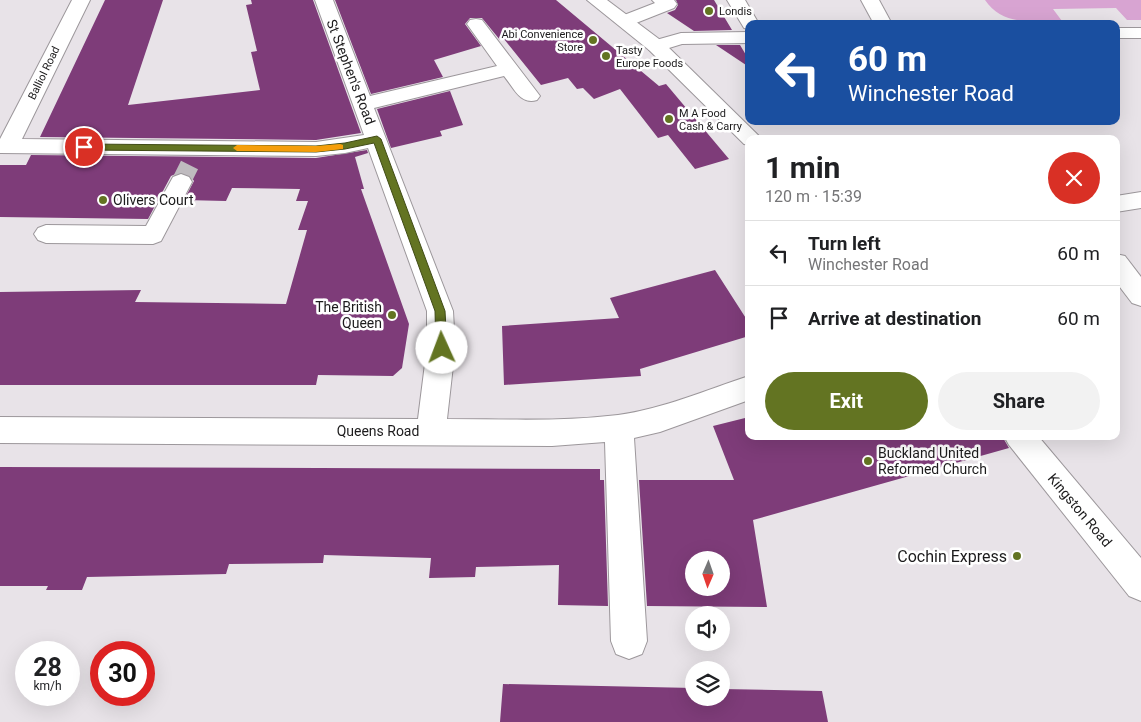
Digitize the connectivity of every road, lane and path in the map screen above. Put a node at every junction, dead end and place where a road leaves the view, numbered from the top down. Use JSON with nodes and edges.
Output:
{"nodes":[{"id":1,"x":81,"y":0,"type":"edge"},
{"id":2,"x":324,"y":0,"type":"edge"},
{"id":3,"x":596,"y":0,"type":"edge"},
{"id":4,"x":661,"y":0,"type":"edge"},
{"id":5,"x":736,"y":0,"type":"edge"},
{"id":6,"x":870,"y":0,"type":"edge"},
{"id":7,"x":748,"y":20,"type":"edge"},
{"id":8,"x":881,"y":20,"type":"edge"},
{"id":9,"x":625,"y":21,"type":"junction"},
{"id":10,"x":476,"y":24,"type":"dead end"},
{"id":11,"x":1120,"y":33,"type":"edge"},
{"id":12,"x":1141,"y":33,"type":"edge"},
{"id":13,"x":745,"y":37,"type":"edge"},
{"id":14,"x":656,"y":46,"type":"junction"},
{"id":15,"x":509,"y":69,"type":"junction"},
{"id":16,"x":530,"y":96,"type":"dead end"},
{"id":17,"x":364,"y":104,"type":"junction"},
{"id":18,"x":748,"y":135,"type":"edge"},
{"id":19,"x":377,"y":139,"type":"junction"},
{"id":20,"x":4,"y":146,"type":"edge"},
{"id":21,"x":190,"y":165,"type":"junction"},
{"id":22,"x":1141,"y":200,"type":"edge"},
{"id":23,"x":1120,"y":203,"type":"edge"},
{"id":24,"x":46,"y":234,"type":"dead end"},
{"id":25,"x":1120,"y":268,"type":"edge"},
{"id":26,"x":1141,"y":296,"type":"edge"},
{"id":27,"x":745,"y":389,"type":"edge"},
{"id":28,"x":619,"y":428,"type":"junction"},
{"id":29,"x":0,"y":430,"type":"edge"},
{"id":30,"x":431,"y":432,"type":"junction"},
{"id":31,"x":1021,"y":440,"type":"edge"},
{"id":32,"x":1141,"y":584,"type":"edge"},
{"id":33,"x":629,"y":641,"type":"dead end"}],
"edges":[{"from":1,"to":20,"type":"street","name":"Balliol Road"},
{"from":2,"to":17,"type":"street","name":"St Stephen's Road"},
{"from":3,"to":9,"type":"street"},
{"from":4,"to":9,"type":"street"},
{"from":5,"to":7,"type":"street"},
{"from":6,"to":8,"type":"street"},
{"from":9,"to":14,"type":"street"},
{"from":10,"to":15,"type":"street"},
{"from":11,"to":12,"type":"street"},
{"from":13,"to":14,"type":"street"},
{"from":14,"to":18,"type":"street"},
{"from":15,"to":16,"type":"street"},
{"from":15,"to":17,"type":"street"},
{"from":17,"to":19,"type":"street","name":"St Stephen's Road"},
{"from":19,"to":21,"type":"street"},
{"from":19,"to":30,"type":"street","name":"St Stephen's Road"},
{"from":20,"to":21,"type":"street"},
{"from":21,"to":24,"type":"street"},
{"from":22,"to":23,"type":"street"},
{"from":25,"to":26,"type":"street"},
{"from":27,"to":28,"type":"street","name":"Queens Road"},
{"from":28,"to":30,"type":"street","name":"Queens Road"},
{"from":28,"to":33,"type":"street"},
{"from":29,"to":30,"type":"street","name":"Queens Road"},
{"from":31,"to":32,"type":"street","name":"Kingston Road"}]}
